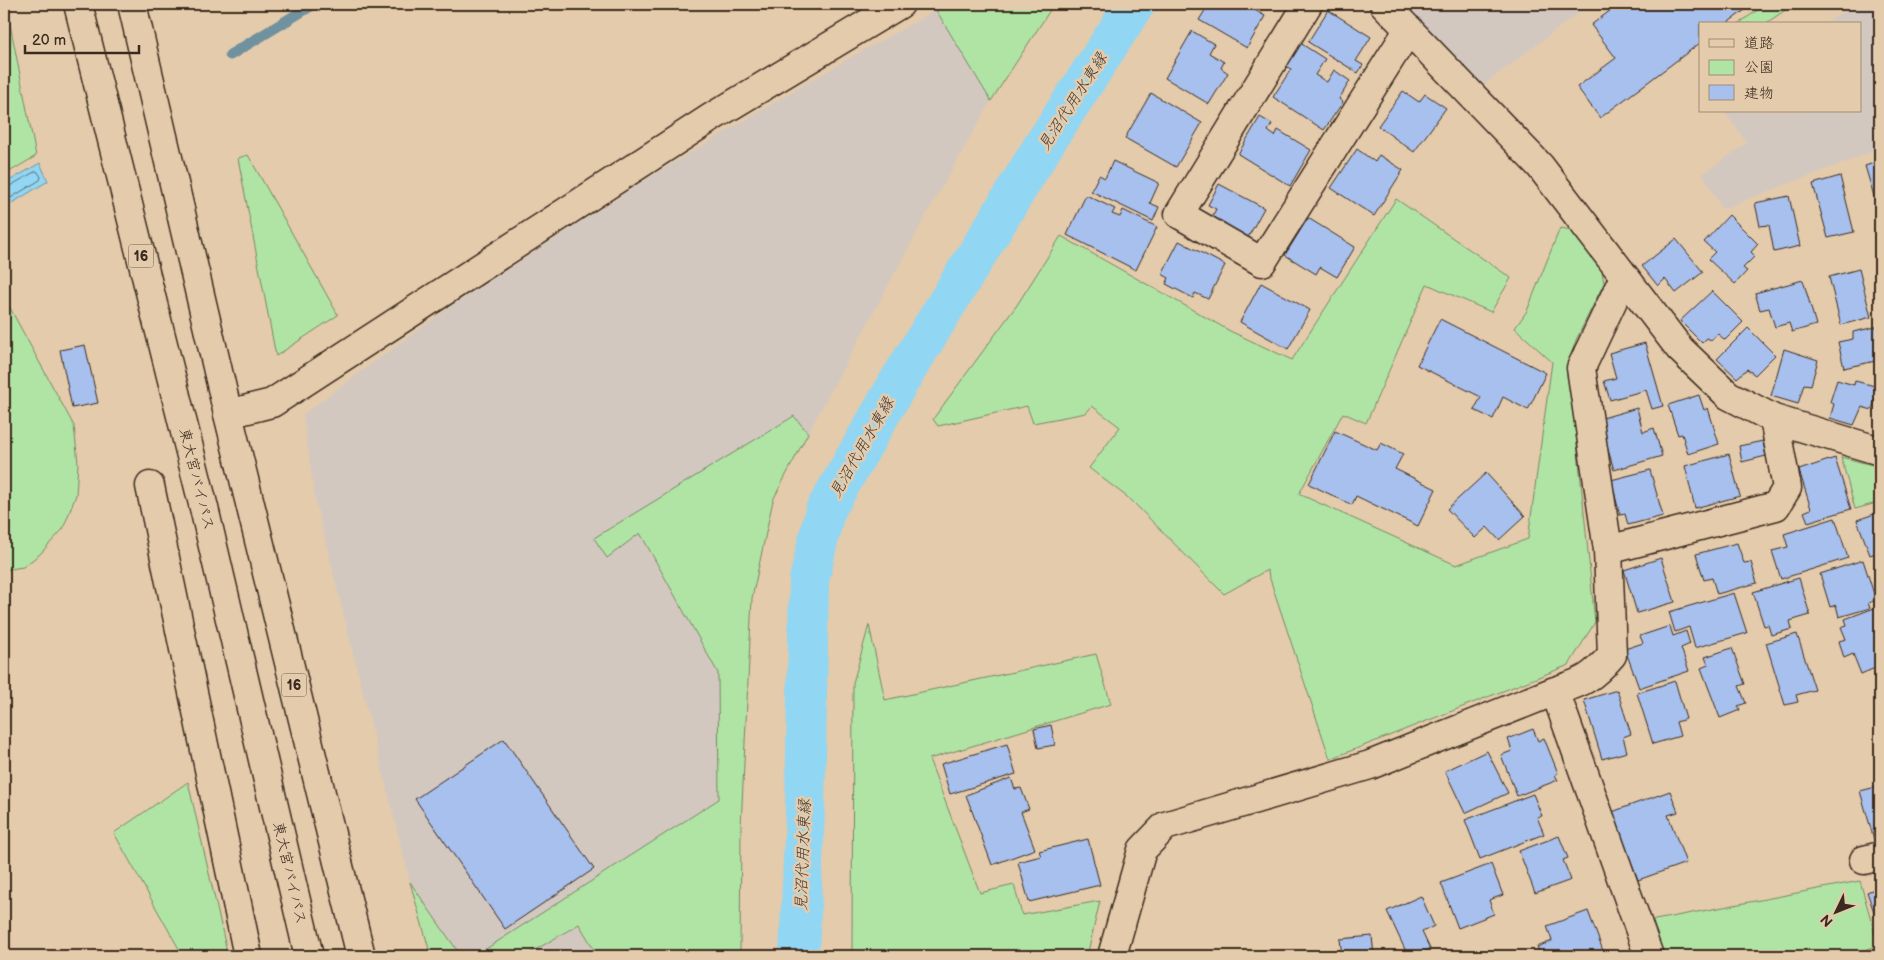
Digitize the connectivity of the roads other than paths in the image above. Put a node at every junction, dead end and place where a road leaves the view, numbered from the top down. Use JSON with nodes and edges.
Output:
{"nodes":[{"id":1,"x":78,"y":4,"type":"edge"},
{"id":2,"x":132,"y":4,"type":"edge"},
{"id":3,"x":900,"y":4,"type":"edge"},
{"id":4,"x":1308,"y":4,"type":"edge"},
{"id":5,"x":1384,"y":4,"type":"edge"},
{"id":6,"x":1409,"y":29,"type":"junction"},
{"id":7,"x":1624,"y":277,"type":"junction"},
{"id":8,"x":228,"y":414,"type":"junction"},
{"id":9,"x":1774,"y":419,"type":"junction"},
{"id":10,"x":1880,"y":450,"type":"edge"},
{"id":11,"x":150,"y":486,"type":"dead end"},
{"id":12,"x":1608,"y":550,"type":"junction"},
{"id":13,"x":1556,"y":691,"type":"junction"},
{"id":14,"x":248,"y":956,"type":"edge"},
{"id":15,"x":309,"y":956,"type":"edge"},
{"id":16,"x":361,"y":956,"type":"edge"},
{"id":17,"x":1112,"y":956,"type":"edge"},
{"id":18,"x":1649,"y":956,"type":"edge"}],
"edges":[{"from":1,"to":15,"type":"main road","name":"東大宮バイパス","number":"16"},
{"from":2,"to":8,"type":"main road","number":"16"},
{"from":3,"to":8,"type":"main road"},
{"from":4,"to":6,"type":"main road"},
{"from":5,"to":6,"type":"main road"},
{"from":6,"to":7,"type":"main road"},
{"from":7,"to":9,"type":"main road"},
{"from":7,"to":12,"type":"main road"},
{"from":8,"to":16,"type":"main road","number":"16"},
{"from":9,"to":10,"type":"main road"},
{"from":9,"to":12,"type":"main road"},
{"from":11,"to":14,"type":"main road"},
{"from":12,"to":13,"type":"main road"},
{"from":13,"to":17,"type":"main road"},
{"from":13,"to":18,"type":"main road"}]}
